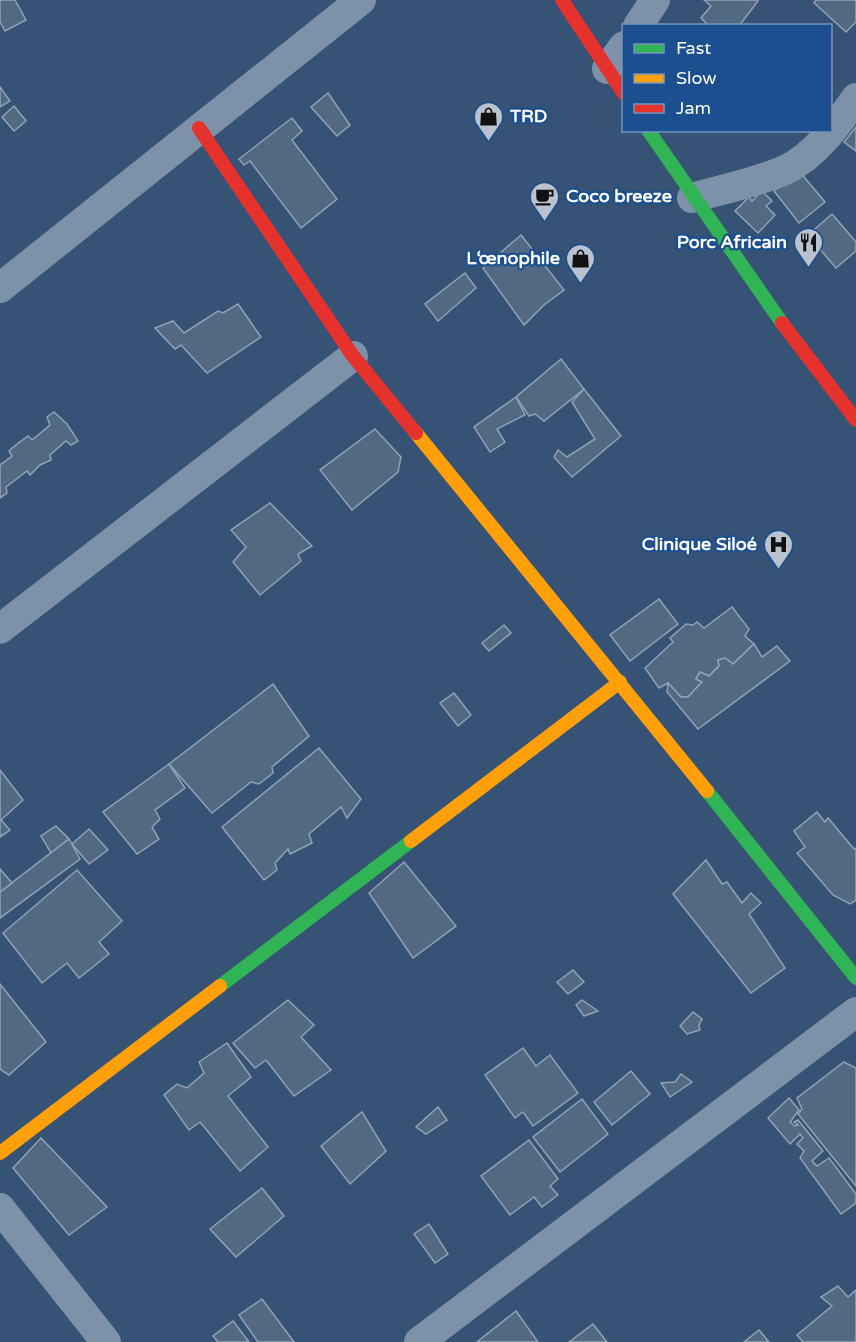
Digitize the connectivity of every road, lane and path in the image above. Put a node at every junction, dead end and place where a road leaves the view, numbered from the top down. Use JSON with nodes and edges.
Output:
{"nodes":[{"id":1,"x":361,"y":0,"type":"edge"},
{"id":2,"x":562,"y":0,"type":"edge"},
{"id":3,"x":655,"y":0,"type":"edge"},
{"id":4,"x":639,"y":24,"type":"edge"},
{"id":5,"x":615,"y":58,"type":"edge"},
{"id":6,"x":622,"y":86,"type":"edge"},
{"id":7,"x":856,"y":98,"type":"edge"},
{"id":8,"x":198,"y":128,"type":"junction"},
{"id":9,"x":832,"y":130,"type":"edge"},
{"id":10,"x":649,"y":132,"type":"edge"},
{"id":11,"x":830,"y":132,"type":"edge"},
{"id":12,"x":692,"y":198,"type":"junction"},
{"id":13,"x":0,"y":288,"type":"edge"},
{"id":14,"x":353,"y":356,"type":"junction"},
{"id":15,"x":856,"y":420,"type":"edge"},
{"id":16,"x":0,"y":628,"type":"edge"},
{"id":17,"x":620,"y":682,"type":"junction"},
{"id":18,"x":856,"y":978,"type":"edge"},
{"id":19,"x":856,"y":1012,"type":"edge"},
{"id":20,"x":0,"y":1153,"type":"edge"},
{"id":21,"x":0,"y":1208,"type":"edge"},
{"id":22,"x":106,"y":1342,"type":"edge"},
{"id":23,"x":419,"y":1342,"type":"edge"}],
"edges":[{"from":1,"to":8,"type":"street"},
{"from":2,"to":5,"type":"street"},
{"from":3,"to":4,"type":"street"},
{"from":5,"to":6,"type":"street"},
{"from":7,"to":9,"type":"street"},
{"from":8,"to":13,"type":"street"},
{"from":8,"to":14,"type":"street"},
{"from":10,"to":12,"type":"street"},
{"from":11,"to":12,"type":"street"},
{"from":12,"to":15,"type":"street"},
{"from":14,"to":16,"type":"street"},
{"from":14,"to":17,"type":"street"},
{"from":17,"to":18,"type":"street"},
{"from":17,"to":20,"type":"street"},
{"from":19,"to":23,"type":"street"},
{"from":21,"to":22,"type":"street"}]}
